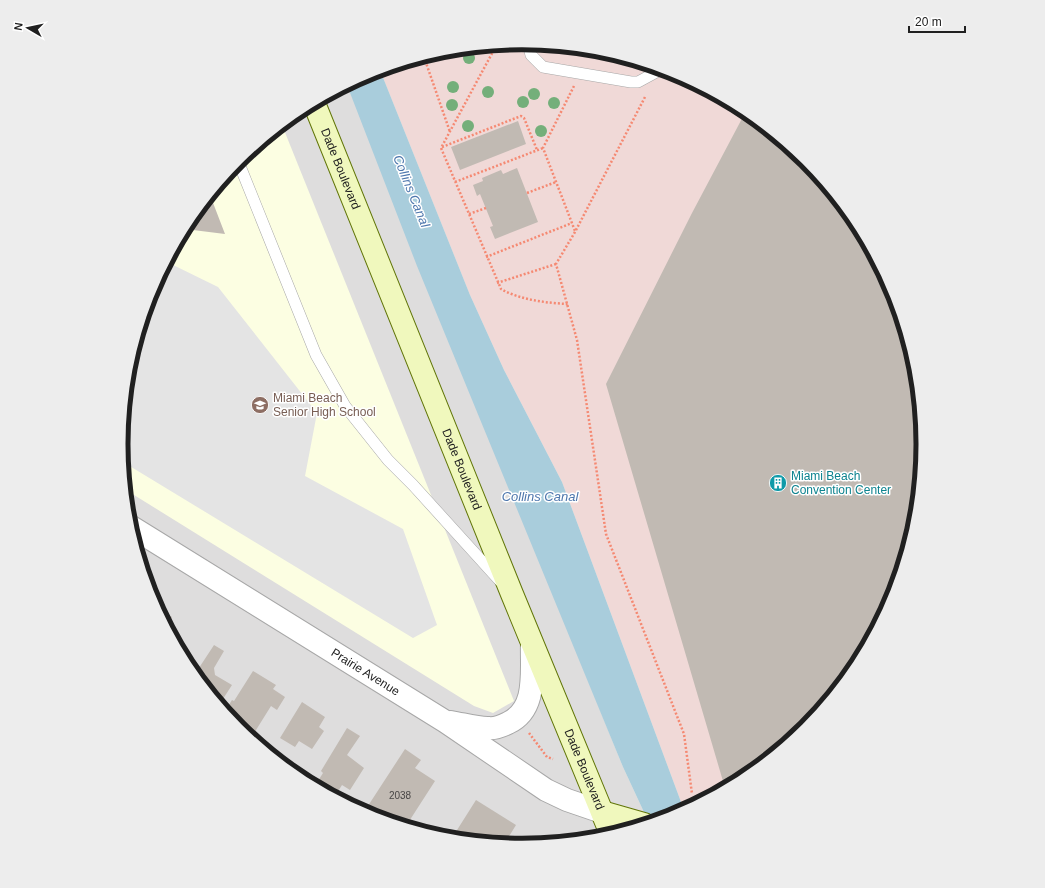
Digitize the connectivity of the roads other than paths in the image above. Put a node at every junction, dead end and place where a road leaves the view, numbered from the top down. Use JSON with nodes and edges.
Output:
{"nodes":[{"id":1,"x":530,"y":50,"type":"edge"},
{"id":2,"x":654,"y":73,"type":"edge"},
{"id":3,"x":316,"y":109,"type":"edge"},
{"id":4,"x":241,"y":168,"type":"edge"},
{"id":5,"x":138,"y":531,"type":"edge"},
{"id":6,"x":512,"y":594,"type":"junction"},
{"id":7,"x":532,"y":644,"type":"junction"},
{"id":8,"x":446,"y":722,"type":"junction"},
{"id":9,"x":602,"y":812,"type":"junction"},
{"id":10,"x":635,"y":821,"type":"edge"},
{"id":11,"x":609,"y":828,"type":"edge"}],
"edges":[{"from":1,"to":2,"type":"lane"},
{"from":3,"to":6,"type":"main road","name":"Dade Boulevard"},
{"from":4,"to":6,"type":"lane"},
{"from":5,"to":8,"type":"street","name":"Prairie Avenue"},
{"from":6,"to":7,"type":"main road","name":"Dade Boulevard"},
{"from":7,"to":8,"type":"street"},
{"from":7,"to":9,"type":"main road","name":"Dade Boulevard"},
{"from":8,"to":9,"type":"street","name":"Prairie Avenue"},
{"from":9,"to":10,"type":"main road"},
{"from":9,"to":11,"type":"main road","name":"Dade Boulevard"}]}
